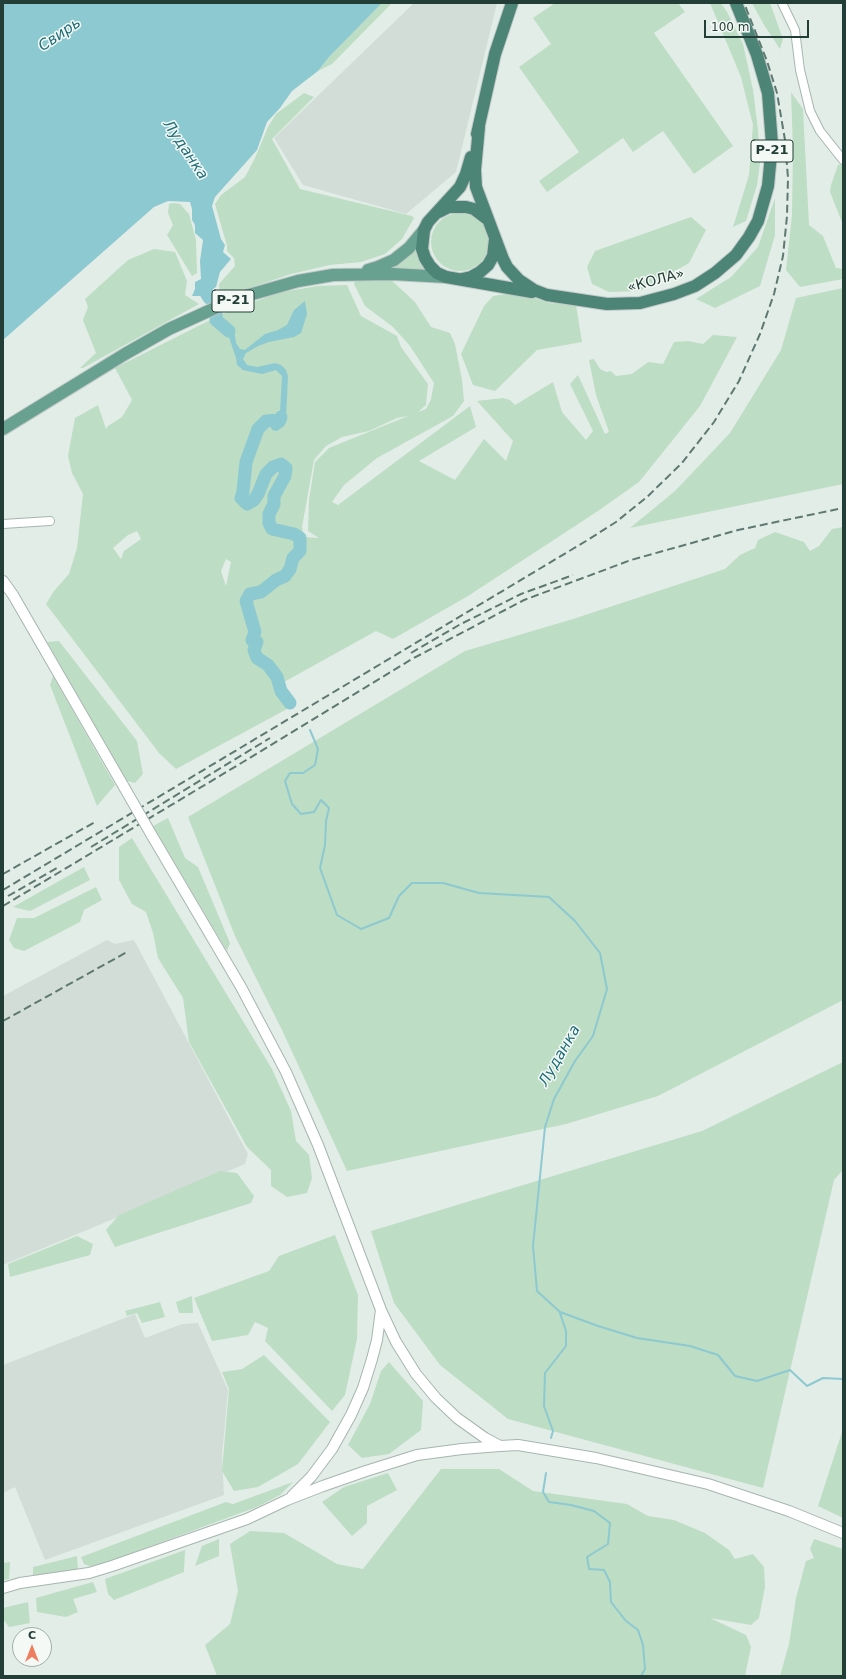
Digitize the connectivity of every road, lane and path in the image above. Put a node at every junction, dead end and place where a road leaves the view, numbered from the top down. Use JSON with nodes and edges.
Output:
{"nodes":[{"id":1,"x":512,"y":3,"type":"edge"},
{"id":2,"x":736,"y":3,"type":"edge"},
{"id":3,"x":782,"y":3,"type":"edge"},
{"id":4,"x":479,"y":127,"type":"junction"},
{"id":5,"x":843,"y":160,"type":"edge"},
{"id":6,"x":434,"y":215,"type":"junction"},
{"id":7,"x":488,"y":220,"type":"junction"},
{"id":8,"x":424,"y":230,"type":"junction"},
{"id":9,"x":495,"y":236,"type":"junction"},
{"id":10,"x":358,"y":274,"type":"junction"},
{"id":11,"x":446,"y":277,"type":"junction"},
{"id":12,"x":461,"y":279,"type":"junction"},
{"id":13,"x":547,"y":295,"type":"junction"},
{"id":14,"x":3,"y":429,"type":"edge"},
{"id":15,"x":50,"y":521,"type":"dead end"},
{"id":16,"x":3,"y":524,"type":"edge"},
{"id":17,"x":3,"y":581,"type":"edge"},
{"id":18,"x":381,"y":1310,"type":"junction"},
{"id":19,"x":500,"y":1446,"type":"junction"},
{"id":20,"x":287,"y":1500,"type":"junction"},
{"id":21,"x":843,"y":1533,"type":"edge"},
{"id":22,"x":3,"y":1588,"type":"edge"}],
"edges":[{"from":1,"to":4,"type":"highway","number":"Р-21"},
{"from":2,"to":13,"type":"highway","name":"«КОЛА»","number":"Р-21"},
{"from":3,"to":5,"type":"street"},
{"from":4,"to":6,"type":"highway","number":"Р-21"},
{"from":4,"to":7,"type":"highway","number":"Р-21"},
{"from":6,"to":7,"type":"highway"},
{"from":6,"to":8,"type":"highway","number":"Р-21"},
{"from":7,"to":9,"type":"highway","number":"Р-21"},
{"from":8,"to":10,"type":"main road","number":"Р-21"},
{"from":8,"to":11,"type":"highway","number":"Р-21"},
{"from":9,"to":12,"type":"highway","number":"Р-21"},
{"from":9,"to":13,"type":"highway","name":"«КОЛА»","number":"Р-21"},
{"from":10,"to":11,"type":"main road","number":"Р-21"},
{"from":10,"to":14,"type":"main road","number":"Р-21"},
{"from":11,"to":12,"type":"highway","number":"Р-21"},
{"from":12,"to":13,"type":"highway","number":"Р-21"},
{"from":15,"to":16,"type":"street"},
{"from":17,"to":18,"type":"street","bridge":true},
{"from":18,"to":19,"type":"street"},
{"from":18,"to":20,"type":"street"},
{"from":19,"to":20,"type":"street"},
{"from":19,"to":21,"type":"street"},
{"from":20,"to":22,"type":"street"}]}
